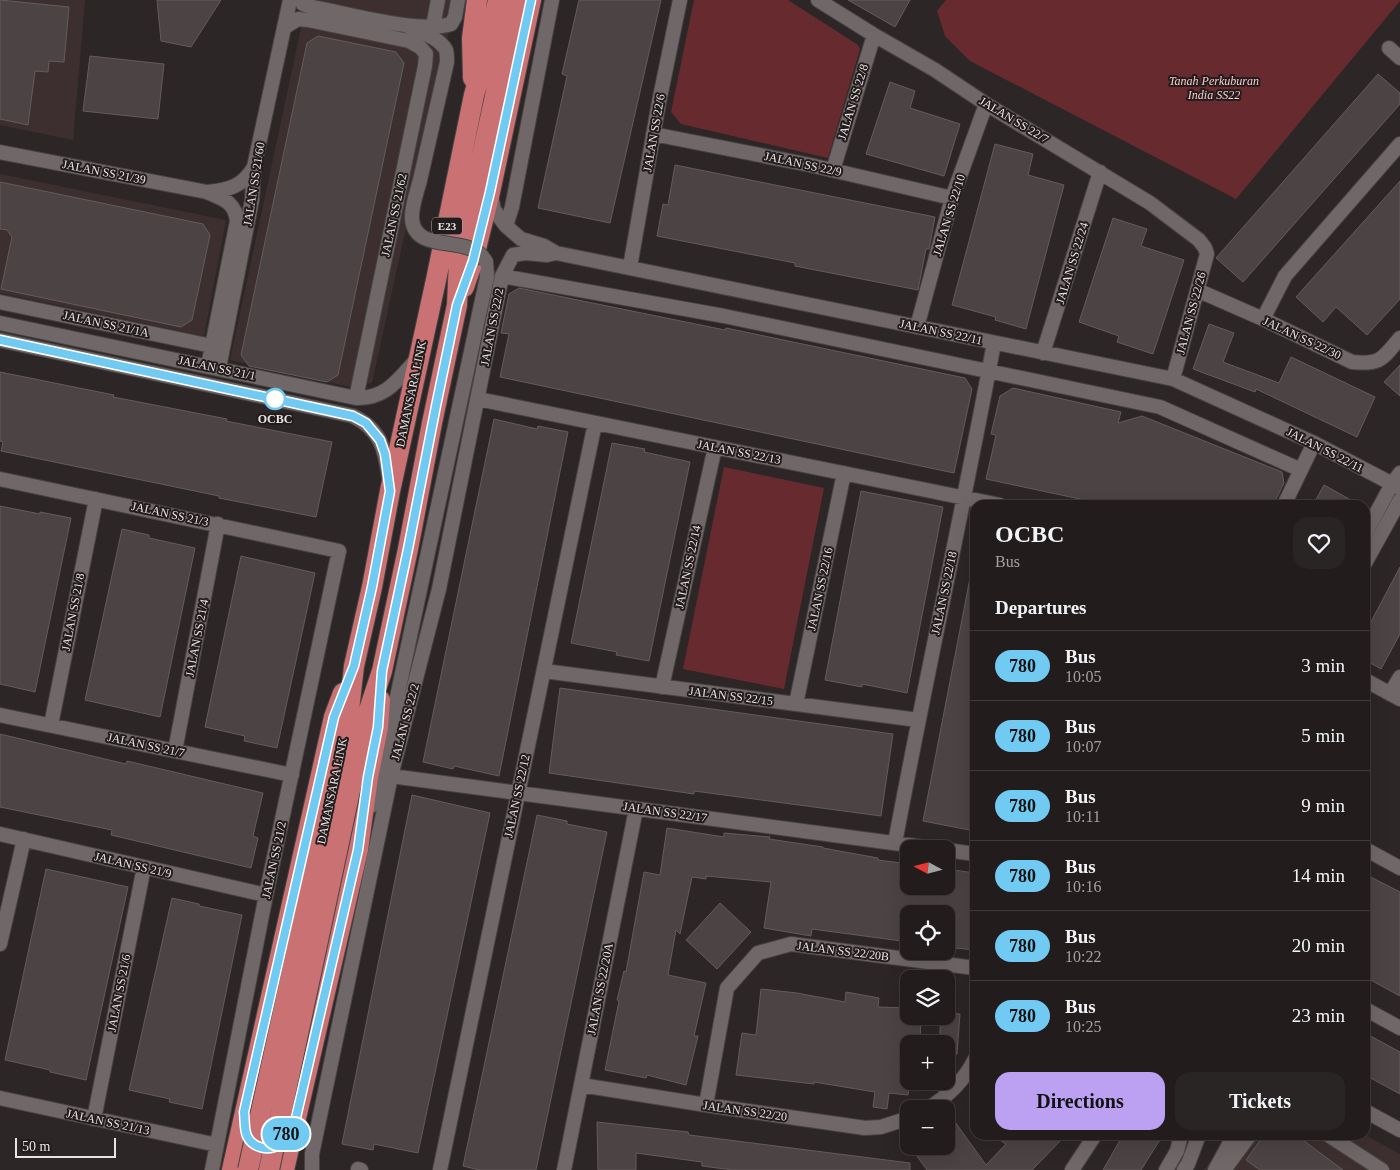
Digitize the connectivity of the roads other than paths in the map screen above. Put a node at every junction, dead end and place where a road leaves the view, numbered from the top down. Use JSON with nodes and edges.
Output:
{"nodes":[{"id":1,"x":290,"y":0,"type":"edge"},
{"id":2,"x":301,"y":0,"type":"edge"},
{"id":3,"x":438,"y":0,"type":"edge"},
{"id":4,"x":458,"y":0,"type":"edge"},
{"id":5,"x":477,"y":0,"type":"edge"},
{"id":6,"x":498,"y":0,"type":"edge"},
{"id":7,"x":516,"y":0,"type":"edge"},
{"id":8,"x":531,"y":0,"type":"edge"},
{"id":9,"x":552,"y":0,"type":"edge"},
{"id":10,"x":680,"y":0,"type":"edge"},
{"id":11,"x":818,"y":0,"type":"edge"},
{"id":12,"x":405,"y":25,"type":"junction"},
{"id":13,"x":433,"y":26,"type":"junction"},
{"id":14,"x":284,"y":27,"type":"junction"},
{"id":15,"x":874,"y":35,"type":"junction"},
{"id":16,"x":1389,"y":48,"type":"dead end"},
{"id":17,"x":1400,"y":58,"type":"edge"},
{"id":18,"x":474,"y":95,"type":"junction"},
{"id":19,"x":986,"y":104,"type":"junction"},
{"id":20,"x":654,"y":134,"type":"junction"},
{"id":21,"x":1400,"y":144,"type":"edge"},
{"id":22,"x":0,"y":152,"type":"edge"},
{"id":23,"x":254,"y":167,"type":"junction"},
{"id":24,"x":833,"y":170,"type":"junction"},
{"id":25,"x":1100,"y":172,"type":"junction"},
{"id":26,"x":207,"y":192,"type":"junction"},
{"id":27,"x":490,"y":192,"type":"junction"},
{"id":28,"x":952,"y":198,"type":"junction"},
{"id":29,"x":237,"y":221,"type":"joint"},
{"id":30,"x":506,"y":226,"type":"junction"},
{"id":31,"x":1205,"y":248,"type":"joint"},
{"id":32,"x":556,"y":253,"type":"junction"},
{"id":33,"x":630,"y":267,"type":"junction"},
{"id":34,"x":502,"y":276,"type":"junction"},
{"id":35,"x":1197,"y":290,"type":"junction"},
{"id":36,"x":0,"y":302,"type":"edge"},
{"id":37,"x":457,"y":305,"type":"junction"},
{"id":38,"x":1263,"y":319,"type":"junction"},
{"id":39,"x":0,"y":323,"type":"edge"},
{"id":40,"x":916,"y":327,"type":"junction"},
{"id":41,"x":1400,"y":338,"type":"edge"},
{"id":42,"x":0,"y":340,"type":"edge"},
{"id":43,"x":994,"y":343,"type":"junction"},
{"id":44,"x":212,"y":346,"type":"junction"},
{"id":45,"x":1043,"y":353,"type":"junction"},
{"id":46,"x":419,"y":357,"type":"junction"},
{"id":47,"x":213,"y":367,"type":"junction"},
{"id":48,"x":989,"y":370,"type":"junction"},
{"id":49,"x":1173,"y":379,"type":"junction"},
{"id":50,"x":356,"y":398,"type":"junction"},
{"id":51,"x":478,"y":399,"type":"junction"},
{"id":52,"x":595,"y":423,"type":"junction"},
{"id":53,"x":1314,"y":443,"type":"junction"},
{"id":54,"x":715,"y":447,"type":"junction"},
{"id":55,"x":1301,"y":470,"type":"junction"},
{"id":56,"x":844,"y":473,"type":"junction"},
{"id":57,"x":0,"y":479,"type":"edge"},
{"id":58,"x":1397,"y":482,"type":"edge"},
{"id":59,"x":390,"y":491,"type":"junction"},
{"id":60,"x":964,"y":498,"type":"junction"},
{"id":61,"x":96,"y":499,"type":"junction"},
{"id":62,"x":974,"y":500,"type":"edge"},
{"id":63,"x":1286,"y":500,"type":"edge"},
{"id":64,"x":1400,"y":500,"type":"edge"},
{"id":65,"x":218,"y":524,"type":"junction"},
{"id":66,"x":1370,"y":526,"type":"edge"},
{"id":67,"x":339,"y":551,"type":"joint"},
{"id":68,"x":1370,"y":554,"type":"edge"},
{"id":69,"x":354,"y":666,"type":"junction"},
{"id":70,"x":382,"y":671,"type":"junction"},
{"id":71,"x":544,"y":671,"type":"junction"},
{"id":72,"x":1400,"y":676,"type":"edge"},
{"id":73,"x":1370,"y":683,"type":"edge"},
{"id":74,"x":662,"y":686,"type":"junction"},
{"id":75,"x":1395,"y":696,"type":"edge"},
{"id":76,"x":796,"y":704,"type":"junction"},
{"id":77,"x":0,"y":715,"type":"edge"},
{"id":78,"x":918,"y":720,"type":"junction"},
{"id":79,"x":356,"y":722,"type":"junction"},
{"id":80,"x":51,"y":725,"type":"junction"},
{"id":81,"x":175,"y":751,"type":"junction"},
{"id":82,"x":292,"y":775,"type":"junction"},
{"id":83,"x":391,"y":776,"type":"junction"},
{"id":84,"x":518,"y":793,"type":"junction"},
{"id":85,"x":636,"y":809,"type":"junction"},
{"id":86,"x":0,"y":834,"type":"edge"},
{"id":87,"x":24,"y":839,"type":"junction"},
{"id":88,"x":895,"y":843,"type":"junction"},
{"id":89,"x":900,"y":844,"type":"edge"},
{"id":90,"x":358,"y":850,"type":"junction"},
{"id":91,"x":955,"y":851,"type":"edge"},
{"id":92,"x":1370,"y":852,"type":"edge"},
{"id":93,"x":970,"y":853,"type":"edge"},
{"id":94,"x":144,"y":867,"type":"junction"},
{"id":95,"x":1400,"y":868,"type":"edge"},
{"id":96,"x":266,"y":895,"type":"junction"},
{"id":97,"x":0,"y":944,"type":"edge"},
{"id":98,"x":970,"y":967,"type":"edge"},
{"id":99,"x":1370,"y":1012,"type":"edge"},
{"id":100,"x":1400,"y":1028,"type":"edge"},
{"id":101,"x":970,"y":1067,"type":"edge"},
{"id":102,"x":581,"y":1085,"type":"junction"},
{"id":103,"x":0,"y":1098,"type":"edge"},
{"id":104,"x":940,"y":1100,"type":"edge"},
{"id":105,"x":706,"y":1106,"type":"junction"},
{"id":106,"x":244,"y":1112,"type":"junction"},
{"id":107,"x":1370,"y":1113,"type":"edge"},
{"id":108,"x":94,"y":1119,"type":"junction"},
{"id":109,"x":900,"y":1121,"type":"edge"},
{"id":110,"x":295,"y":1122,"type":"junction"},
{"id":111,"x":1400,"y":1130,"type":"edge"},
{"id":112,"x":1092,"y":1140,"type":"edge"},
{"id":113,"x":1180,"y":1140,"type":"edge"},
{"id":114,"x":1197,"y":1140,"type":"edge"},
{"id":115,"x":1231,"y":1140,"type":"edge"},
{"id":116,"x":1246,"y":1140,"type":"edge"},
{"id":117,"x":1336,"y":1140,"type":"edge"},
{"id":118,"x":217,"y":1145,"type":"junction"},
{"id":119,"x":212,"y":1170,"type":"edge"},
{"id":120,"x":232,"y":1170,"type":"edge"},
{"id":121,"x":248,"y":1170,"type":"edge"},
{"id":122,"x":269,"y":1170,"type":"edge"},
{"id":123,"x":284,"y":1170,"type":"edge"},
{"id":124,"x":312,"y":1170,"type":"edge"},
{"id":125,"x":440,"y":1170,"type":"edge"},
{"id":126,"x":564,"y":1170,"type":"edge"},
{"id":127,"x":1072,"y":1170,"type":"edge"},
{"id":128,"x":1166,"y":1170,"type":"edge"},
{"id":129,"x":1184,"y":1170,"type":"edge"},
{"id":130,"x":1215,"y":1170,"type":"edge"},
{"id":131,"x":1224,"y":1170,"type":"edge"},
{"id":132,"x":1382,"y":1170,"type":"edge"}],
"edges":[{"from":1,"to":14,"type":"street","name":"JALAN SS 21/60"},
{"from":2,"to":12,"type":"street"},
{"from":3,"to":13,"type":"street"},
{"from":4,"to":13,"type":"street"},
{"from":5,"to":18,"type":"highway"},
{"from":6,"to":18,"type":"highway","name":"DAMANSARA LINK","number":"E23"},
{"from":7,"to":37,"type":"highway","name":"DAMANSARA LINK","number":"E23"},
{"from":8,"to":27,"type":"highway"},
{"from":9,"to":30,"type":"street"},
{"from":10,"to":20,"type":"street","name":"JALAN SS 22/6"},
{"from":11,"to":15,"type":"street","name":"JALAN SS 22/7"},
{"from":12,"to":13,"type":"street"},
{"from":12,"to":90,"type":"street","bridge":true},
{"from":14,"to":23,"type":"street","name":"JALAN SS 21/60"},
{"from":14,"to":50,"type":"street","name":"JALAN SS 21/62"},
{"from":15,"to":19,"type":"street","name":"JALAN SS 22/7"},
{"from":15,"to":24,"type":"street","name":"JALAN SS 22/8"},
{"from":16,"to":17,"type":"street"},
{"from":18,"to":46,"type":"highway","name":"DAMANSARA LINK","number":"E23"},
{"from":19,"to":25,"type":"street","name":"JALAN SS 22/7"},
{"from":19,"to":28,"type":"street","name":"JALAN SS 22/10"},
{"from":20,"to":24,"type":"street","name":"JALAN SS 22/9"},
{"from":20,"to":33,"type":"street","name":"JALAN SS 22/6"},
{"from":21,"to":38,"type":"street"},
{"from":22,"to":26,"type":"street","name":"JALAN SS 21/39"},
{"from":23,"to":26,"type":"street","name":"JALAN SS 21/39"},
{"from":23,"to":47,"type":"street","name":"JALAN SS 21/60"},
{"from":24,"to":28,"type":"street","name":"JALAN SS 22/9"},
{"from":25,"to":31,"type":"street","name":"JALAN SS 22/7"},
{"from":25,"to":45,"type":"street","name":"JALAN SS 22/24"},
{"from":26,"to":29,"type":"street","name":"JALAN SS 21/39"},
{"from":27,"to":30,"type":"street","name":"JALAN SS 22/11"},
{"from":27,"to":37,"type":"highway"},
{"from":28,"to":40,"type":"street","name":"JALAN SS 22/10"},
{"from":29,"to":44,"type":"street","name":"JALAN SS 21/60"},
{"from":30,"to":32,"type":"street","name":"JALAN SS 22/11"},
{"from":31,"to":35,"type":"street","name":"JALAN SS 22/26"},
{"from":32,"to":33,"type":"street","name":"JALAN SS 22/11"},
{"from":32,"to":34,"type":"street","name":"JALAN SS 22/2"},
{"from":33,"to":40,"type":"street","name":"JALAN SS 22/11"},
{"from":34,"to":48,"type":"street"},
{"from":34,"to":51,"type":"street","name":"JALAN SS 22/2"},
{"from":35,"to":38,"type":"street","name":"JALAN SS 22/30"},
{"from":35,"to":49,"type":"street","name":"JALAN SS 22/26"},
{"from":36,"to":44,"type":"street","name":"JALAN SS 21/1A"},
{"from":37,"to":70,"type":"highway","name":"DAMANSARA LINK","number":"E23"},
{"from":38,"to":41,"type":"street","name":"JALAN SS 22/30"},
{"from":39,"to":47,"type":"street","name":"JALAN SS 21/1"},
{"from":40,"to":43,"type":"street","name":"JALAN SS 22/11"},
{"from":42,"to":59,"type":"street","name":"JALAN SS 21/1"},
{"from":43,"to":45,"type":"street","name":"JALAN SS 22/11"},
{"from":43,"to":48,"type":"street","name":"JALAN SS 22/18"},
{"from":44,"to":47,"type":"street","name":"JALAN SS 21/60"},
{"from":45,"to":49,"type":"street","name":"JALAN SS 22/11"},
{"from":46,"to":50,"type":"street","name":"JALAN SS 21/1"},
{"from":46,"to":59,"type":"highway","name":"DAMANSARA LINK","number":"E23"},
{"from":47,"to":50,"type":"street","name":"JALAN SS 21/1"},
{"from":48,"to":55,"type":"street"},
{"from":48,"to":60,"type":"street","name":"JALAN SS 22/18"},
{"from":49,"to":53,"type":"street","name":"JALAN SS 22/11"},
{"from":51,"to":52,"type":"street","name":"JALAN SS 22/13"},
{"from":51,"to":83,"type":"street","name":"JALAN SS 22/2"},
{"from":52,"to":54,"type":"street","name":"JALAN SS 22/13"},
{"from":52,"to":71,"type":"street","name":"JALAN SS 22/12"},
{"from":53,"to":55,"type":"street"},
{"from":53,"to":58,"type":"street","name":"JALAN SS 22/11"},
{"from":54,"to":56,"type":"street","name":"JALAN SS 22/13"},
{"from":54,"to":74,"type":"street","name":"JALAN SS 22/14"},
{"from":55,"to":63,"type":"street"},
{"from":56,"to":60,"type":"street","name":"JALAN SS 22/13"},
{"from":56,"to":76,"type":"street","name":"JALAN SS 22/16"},
{"from":57,"to":61,"type":"street","name":"JALAN SS 21/3"},
{"from":58,"to":66,"type":"street"},
{"from":59,"to":69,"type":"highway","name":"DAMANSARA LINK","number":"E23"},
{"from":60,"to":62,"type":"street","name":"JALAN SS 22/13"},
{"from":60,"to":78,"type":"street","name":"JALAN SS 22/18"},
{"from":61,"to":65,"type":"street","name":"JALAN SS 21/3"},
{"from":61,"to":80,"type":"street","name":"JALAN SS 21/8"},
{"from":64,"to":68,"type":"street"},
{"from":65,"to":67,"type":"street","name":"JALAN SS 21/3"},
{"from":65,"to":81,"type":"street","name":"JALAN SS 21/4"},
{"from":67,"to":82,"type":"street","name":"JALAN SS 21/2"},
{"from":69,"to":79,"type":"highway","name":"DAMANSARA LINK","number":"E23"},
{"from":69,"to":106,"type":"highway"},
{"from":70,"to":79,"type":"highway","name":"DAMANSARA LINK","number":"E23"},
{"from":70,"to":90,"type":"highway"},
{"from":71,"to":74,"type":"street","name":"JALAN SS 22/15"},
{"from":71,"to":84,"type":"street","name":"JALAN SS 22/12"},
{"from":72,"to":75,"type":"street"},
{"from":73,"to":75,"type":"street"},
{"from":74,"to":76,"type":"street","name":"JALAN SS 22/15"},
{"from":76,"to":78,"type":"street","name":"JALAN SS 22/15"},
{"from":77,"to":80,"type":"street","name":"JALAN SS 21/7"},
{"from":78,"to":88,"type":"street","name":"JALAN SS 22/18"},
{"from":79,"to":121,"type":"highway","name":"DAMANSARA LINK","number":"E23","bridge":true},
{"from":79,"to":122,"type":"highway","name":"DAMANSARA LINK","number":"E23","bridge":true},
{"from":80,"to":81,"type":"street","name":"JALAN SS 21/7"},
{"from":81,"to":82,"type":"street","name":"JALAN SS 21/7"},
{"from":82,"to":96,"type":"street","name":"JALAN SS 21/2"},
{"from":83,"to":84,"type":"street","name":"JALAN SS 22/17"},
{"from":83,"to":124,"type":"street","name":"JALAN SS 22/2"},
{"from":84,"to":85,"type":"street","name":"JALAN SS 22/17"},
{"from":84,"to":125,"type":"street","name":"JALAN SS 22/12"},
{"from":85,"to":88,"type":"street","name":"JALAN SS 22/17"},
{"from":85,"to":102,"type":"street","name":"JALAN SS 22/20A"},
{"from":86,"to":87,"type":"street","name":"JALAN SS 21/9"},
{"from":87,"to":94,"type":"street","name":"JALAN SS 21/9"},
{"from":87,"to":97,"type":"street"},
{"from":88,"to":89,"type":"street","name":"JALAN SS 22/17"},
{"from":90,"to":110,"type":"highway"},
{"from":91,"to":93,"type":"street"},
{"from":92,"to":95,"type":"street"},
{"from":94,"to":96,"type":"street","name":"JALAN SS 21/9"},
{"from":94,"to":108,"type":"street","name":"JALAN SS 21/6"},
{"from":96,"to":118,"type":"street","name":"JALAN SS 21/2"},
{"from":98,"to":105,"type":"street","name":"JALAN SS 22/20B"},
{"from":99,"to":100,"type":"street"},
{"from":101,"to":104,"type":"street"},
{"from":102,"to":105,"type":"street","name":"JALAN SS 22/20"},
{"from":102,"to":126,"type":"street","name":"JALAN SS 22/20A"},
{"from":103,"to":108,"type":"street","name":"JALAN SS 21/13"},
{"from":105,"to":109,"type":"street","name":"JALAN SS 22/20"},
{"from":106,"to":110,"type":"highway"},
{"from":106,"to":120,"type":"highway"},
{"from":107,"to":111,"type":"street"},
{"from":108,"to":118,"type":"street","name":"JALAN SS 21/13"},
{"from":110,"to":123,"type":"highway"},
{"from":112,"to":127,"type":"street"},
{"from":113,"to":128,"type":"street"},
{"from":114,"to":129,"type":"street"},
{"from":115,"to":130,"type":"street"},
{"from":116,"to":131,"type":"street"},
{"from":117,"to":132,"type":"street"},
{"from":118,"to":119,"type":"street","name":"JALAN SS 21/2"}]}
